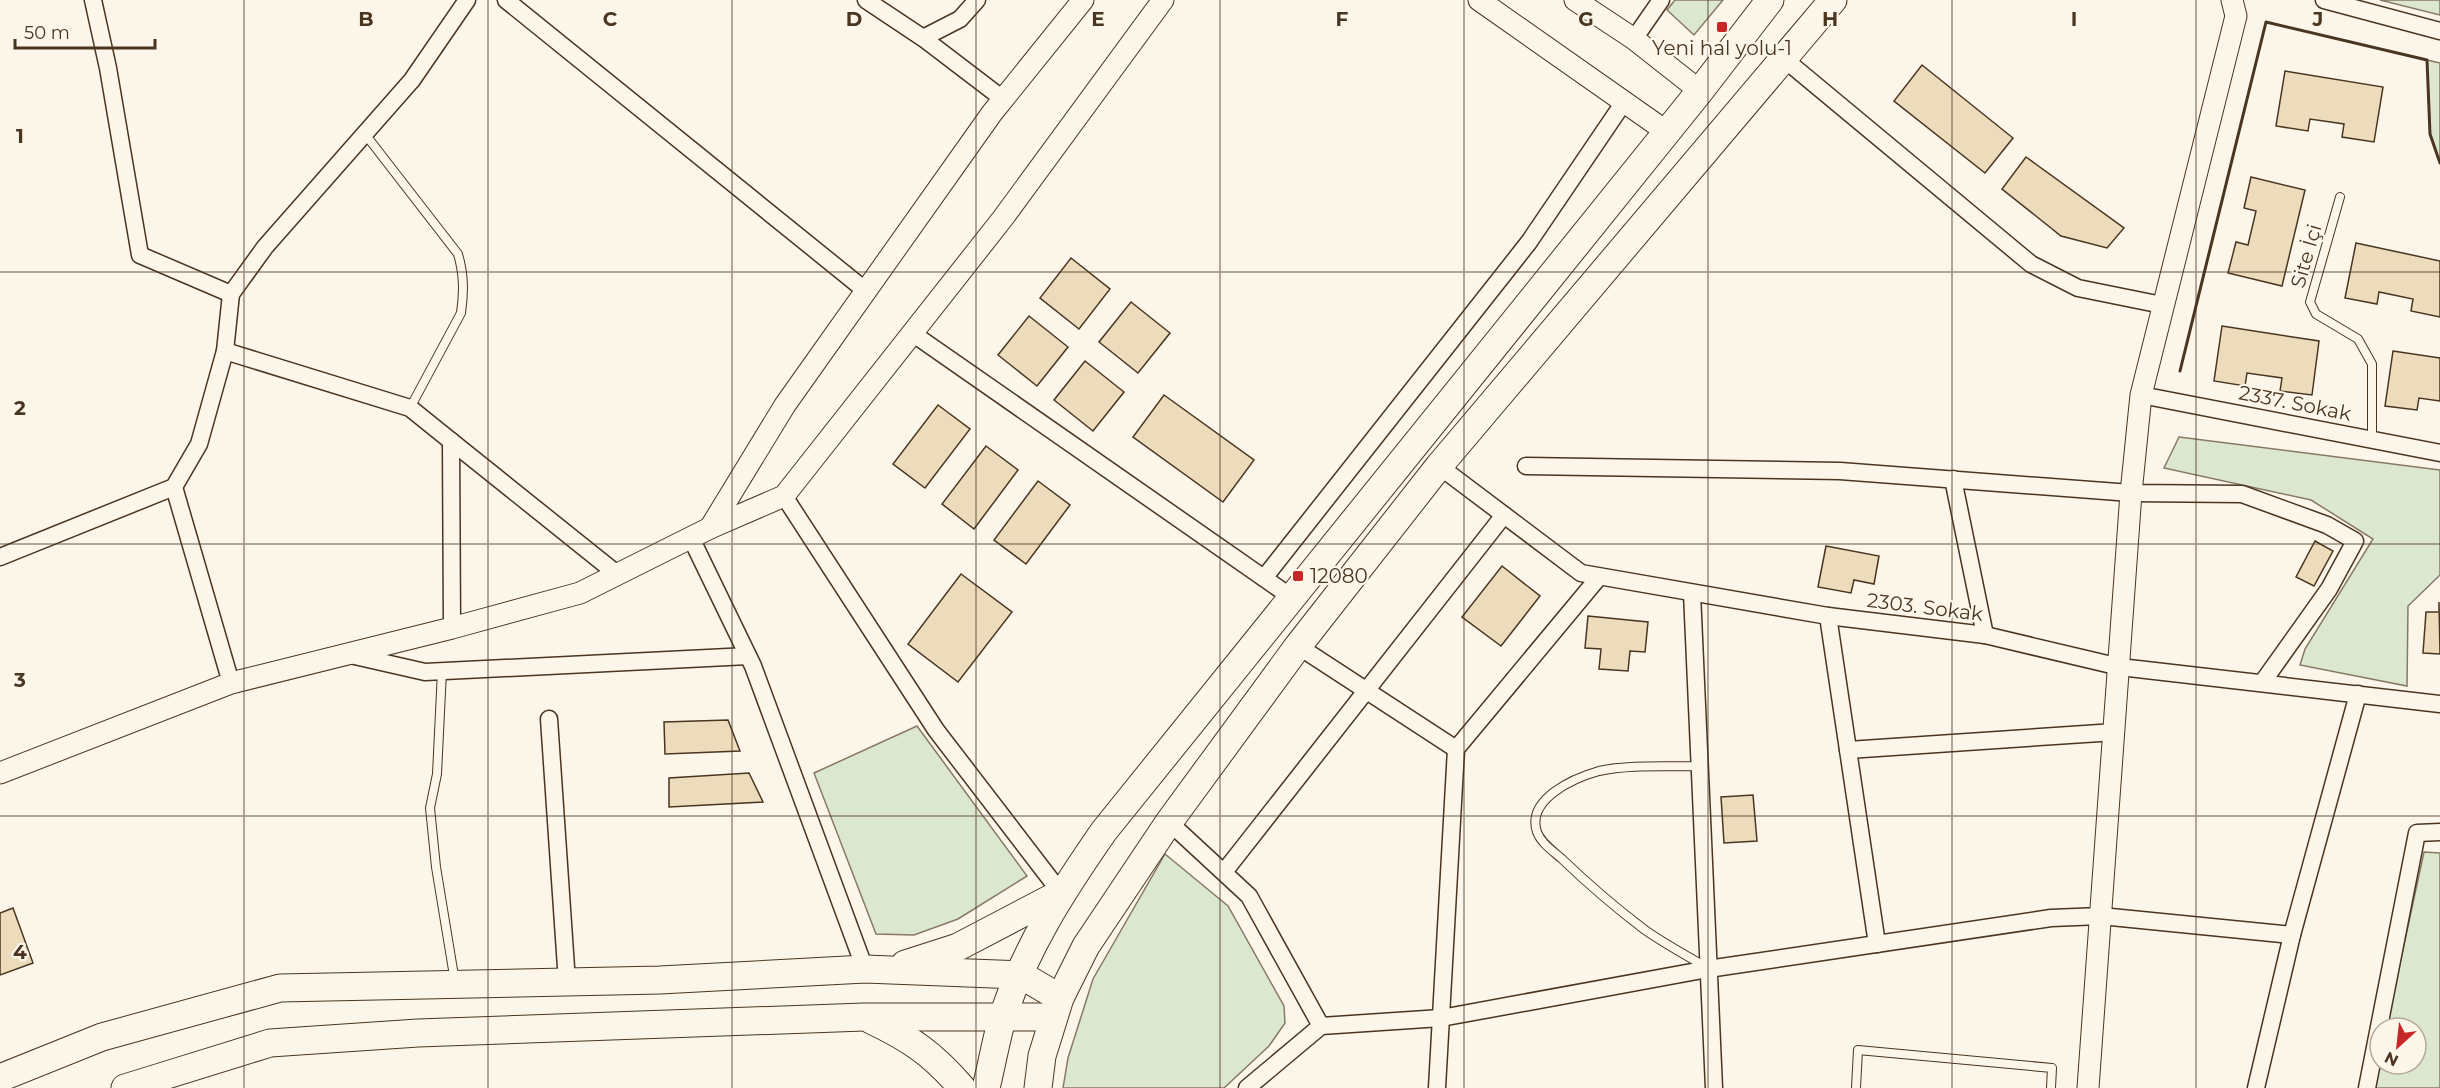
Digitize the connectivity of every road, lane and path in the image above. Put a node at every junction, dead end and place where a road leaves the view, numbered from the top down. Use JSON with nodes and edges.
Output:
{"nodes":[{"id":1,"x":93,"y":0,"type":"edge"},
{"id":2,"x":467,"y":0,"type":"edge"},
{"id":3,"x":506,"y":0,"type":"edge"},
{"id":4,"x":866,"y":0,"type":"edge"},
{"id":5,"x":977,"y":0,"type":"edge"},
{"id":6,"x":1083,"y":0,"type":"edge"},
{"id":7,"x":1162,"y":0,"type":"edge"},
{"id":8,"x":1479,"y":0,"type":"edge"},
{"id":9,"x":1575,"y":0,"type":"edge"},
{"id":10,"x":1660,"y":0,"type":"edge"},
{"id":11,"x":1770,"y":0,"type":"edge"},
{"id":12,"x":1833,"y":0,"type":"edge"},
{"id":13,"x":2232,"y":0,"type":"edge"},
{"id":14,"x":2324,"y":0,"type":"edge"},
{"id":15,"x":2440,"y":31,"type":"edge"},
{"id":16,"x":923,"y":38,"type":"junction"},
{"id":17,"x":1634,"y":39,"type":"junction"},
{"id":18,"x":1783,"y":58,"type":"junction"},
{"id":19,"x":1700,"y":91,"type":"junction"},
{"id":20,"x":1003,"y":99,"type":"junction"},
{"id":21,"x":1624,"y":102,"type":"junction"},
{"id":22,"x":1667,"y":132,"type":"junction"},
{"id":23,"x":364,"y":134,"type":"junction"},
{"id":24,"x":2340,"y":197,"type":"dead end"},
{"id":25,"x":866,"y":291,"type":"junction"},
{"id":26,"x":231,"y":294,"type":"junction"},
{"id":27,"x":2163,"y":305,"type":"junction"},
{"id":28,"x":912,"y":333,"type":"junction"},
{"id":29,"x":225,"y":351,"type":"junction"},
{"id":30,"x":2141,"y":395,"type":"junction"},
{"id":31,"x":410,"y":408,"type":"junction"},
{"id":32,"x":2372,"y":439,"type":"junction"},
{"id":33,"x":451,"y":441,"type":"junction"},
{"id":34,"x":2440,"y":453,"type":"edge"},
{"id":35,"x":1439,"y":466,"type":"junction"},
{"id":36,"x":1526,"y":466,"type":"dead end"},
{"id":37,"x":1953,"y":479,"type":"junction"},
{"id":38,"x":174,"y":487,"type":"junction"},
{"id":39,"x":2131,"y":493,"type":"junction"},
{"id":40,"x":784,"y":496,"type":"junction"},
{"id":41,"x":1503,"y":515,"type":"junction"},
{"id":42,"x":710,"y":528,"type":"junction"},
{"id":43,"x":691,"y":538,"type":"junction"},
{"id":44,"x":0,"y":557,"type":"edge"},
{"id":45,"x":617,"y":574,"type":"junction"},
{"id":46,"x":1599,"y":576,"type":"junction"},
{"id":47,"x":1264,"y":578,"type":"junction"},
{"id":48,"x":1692,"y":593,"type":"junction"},
{"id":49,"x":1291,"y":597,"type":"junction"},
{"id":50,"x":1828,"y":616,"type":"junction"},
{"id":51,"x":452,"y":628,"type":"junction"},
{"id":52,"x":1985,"y":635,"type":"junction"},
{"id":53,"x":1298,"y":646,"type":"junction"},
{"id":54,"x":346,"y":654,"type":"junction"},
{"id":55,"x":748,"y":656,"type":"junction"},
{"id":56,"x":2120,"y":667,"type":"junction"},
{"id":57,"x":442,"y":671,"type":"junction"},
{"id":58,"x":231,"y":683,"type":"junction"},
{"id":59,"x":2262,"y":683,"type":"junction"},
{"id":60,"x":1365,"y":690,"type":"junction"},
{"id":61,"x":2358,"y":694,"type":"junction"},
{"id":62,"x":2440,"y":704,"type":"edge"},
{"id":63,"x":549,"y":720,"type":"dead end"},
{"id":64,"x":2115,"y":732,"type":"junction"},
{"id":65,"x":1456,"y":749,"type":"junction"},
{"id":66,"x":1848,"y":750,"type":"junction"},
{"id":67,"x":1699,"y":766,"type":"junction"},
{"id":68,"x":0,"y":773,"type":"edge"},
{"id":69,"x":1169,"y":822,"type":"junction"},
{"id":70,"x":2440,"y":832,"type":"edge"},
{"id":71,"x":1224,"y":872,"type":"junction"},
{"id":72,"x":1061,"y":893,"type":"junction"},
{"id":73,"x":2101,"y":916,"type":"junction"},
{"id":74,"x":2292,"y":934,"type":"junction"},
{"id":75,"x":1877,"y":944,"type":"junction"},
{"id":76,"x":876,"y":969,"type":"junction"},
{"id":77,"x":1708,"y":969,"type":"junction"},
{"id":78,"x":1021,"y":975,"type":"junction"},
{"id":79,"x":567,"y":982,"type":"junction"},
{"id":80,"x":456,"y":985,"type":"junction"},
{"id":81,"x":1057,"y":1008,"type":"junction"},
{"id":82,"x":864,"y":1017,"type":"junction"},
{"id":83,"x":1003,"y":1017,"type":"junction"},
{"id":84,"x":1441,"y":1018,"type":"junction"},
{"id":85,"x":1321,"y":1026,"type":"junction"},
{"id":86,"x":0,"y":1078,"type":"edge"},
{"id":87,"x":125,"y":1088,"type":"edge"},
{"id":88,"x":962,"y":1088,"type":"edge"},
{"id":89,"x":986,"y":1088,"type":"edge"},
{"id":90,"x":1038,"y":1088,"type":"edge"},
{"id":91,"x":1246,"y":1088,"type":"edge"},
{"id":92,"x":1437,"y":1088,"type":"edge"},
{"id":93,"x":1714,"y":1088,"type":"edge"},
{"id":94,"x":1856,"y":1088,"type":"edge"},
{"id":95,"x":2051,"y":1088,"type":"edge"},
{"id":96,"x":2088,"y":1088,"type":"edge"},
{"id":97,"x":2256,"y":1088,"type":"edge"},
{"id":98,"x":2367,"y":1088,"type":"edge"}],
"edges":[{"from":1,"to":26,"type":"street"},
{"from":2,"to":23,"type":"street"},
{"from":3,"to":25,"type":"street"},
{"from":4,"to":16,"type":"street"},
{"from":5,"to":16,"type":"street"},
{"from":6,"to":20,"type":"street"},
{"from":7,"to":28,"type":"street"},
{"from":8,"to":21,"type":"street"},
{"from":9,"to":17,"type":"street"},
{"from":10,"to":17,"type":"street"},
{"from":11,"to":19,"type":"main road"},
{"from":12,"to":18,"type":"main road"},
{"from":13,"to":27,"type":"street"},
{"from":14,"to":15,"type":"street"},
{"from":16,"to":20,"type":"street"},
{"from":17,"to":19,"type":"street"},
{"from":18,"to":27,"type":"street"},
{"from":18,"to":35,"type":"main road"},
{"from":19,"to":22,"type":"main road"},
{"from":20,"to":25,"type":"street"},
{"from":21,"to":22,"type":"street"},
{"from":21,"to":47,"type":"street"},
{"from":22,"to":49,"type":"main road"},
{"from":23,"to":26,"type":"street"},
{"from":23,"to":31,"type":"lane"},
{"from":24,"to":32,"type":"lane","name":"Site İçi"},
{"from":25,"to":42,"type":"street"},
{"from":26,"to":29,"type":"street"},
{"from":27,"to":30,"type":"street"},
{"from":28,"to":40,"type":"street"},
{"from":28,"to":47,"type":"street"},
{"from":29,"to":31,"type":"street"},
{"from":29,"to":38,"type":"street"},
{"from":30,"to":32,"type":"street","name":"2337. Sokak"},
{"from":30,"to":39,"type":"street"},
{"from":31,"to":33,"type":"street"},
{"from":32,"to":34,"type":"street","name":"2337. Sokak"},
{"from":33,"to":45,"type":"street"},
{"from":33,"to":51,"type":"street"},
{"from":35,"to":41,"type":"street","name":"2303. Sokak"},
{"from":35,"to":53,"type":"main road"},
{"from":36,"to":37,"type":"street"},
{"from":37,"to":39,"type":"street"},
{"from":37,"to":52,"type":"street"},
{"from":38,"to":44,"type":"street"},
{"from":38,"to":58,"type":"street"},
{"from":39,"to":56,"type":"street"},
{"from":39,"to":59,"type":"street"},
{"from":40,"to":42,"type":"street"},
{"from":40,"to":72,"type":"street"},
{"from":41,"to":46,"type":"street","name":"2303. Sokak"},
{"from":41,"to":60,"type":"street"},
{"from":42,"to":43,"type":"street"},
{"from":43,"to":45,"type":"street"},
{"from":43,"to":55,"type":"street"},
{"from":45,"to":51,"type":"street"},
{"from":46,"to":48,"type":"street","name":"2303. Sokak"},
{"from":46,"to":65,"type":"street"},
{"from":47,"to":49,"type":"street"},
{"from":48,"to":50,"type":"street","name":"2303. Sokak"},
{"from":48,"to":67,"type":"street"},
{"from":49,"to":72,"type":"main road"},
{"from":50,"to":52,"type":"street","name":"2303. Sokak"},
{"from":50,"to":66,"type":"street"},
{"from":51,"to":54,"type":"street"},
{"from":52,"to":56,"type":"street","name":"2303. Sokak"},
{"from":53,"to":60,"type":"street"},
{"from":53,"to":69,"type":"main road"},
{"from":54,"to":57,"type":"street"},
{"from":54,"to":58,"type":"street"},
{"from":55,"to":57,"type":"street"},
{"from":55,"to":76,"type":"street"},
{"from":56,"to":59,"type":"street","name":"2303. Sokak"},
{"from":56,"to":64,"type":"street"},
{"from":57,"to":80,"type":"lane"},
{"from":58,"to":68,"type":"street"},
{"from":59,"to":61,"type":"street","name":"2303. Sokak"},
{"from":60,"to":65,"type":"street"},
{"from":60,"to":71,"type":"street"},
{"from":61,"to":62,"type":"street","name":"2303. Sokak"},
{"from":61,"to":74,"type":"street"},
{"from":63,"to":79,"type":"street"},
{"from":64,"to":66,"type":"street"},
{"from":64,"to":73,"type":"street"},
{"from":65,"to":84,"type":"street"},
{"from":66,"to":75,"type":"street"},
{"from":67,"to":77,"type":"street"},
{"from":67,"to":77,"type":"lane"},
{"from":69,"to":71,"type":"street"},
{"from":69,"to":81,"type":"main road"},
{"from":70,"to":98,"type":"street"},
{"from":71,"to":85,"type":"street"},
{"from":72,"to":76,"type":"main road"},
{"from":72,"to":78,"type":"main road"},
{"from":73,"to":74,"type":"street"},
{"from":73,"to":75,"type":"street"},
{"from":73,"to":96,"type":"street"},
{"from":74,"to":97,"type":"street"},
{"from":75,"to":77,"type":"street"},
{"from":76,"to":78,"type":"main road"},
{"from":76,"to":79,"type":"main road"},
{"from":77,"to":84,"type":"street"},
{"from":77,"to":93,"type":"street"},
{"from":78,"to":81,"type":"main road"},
{"from":78,"to":83,"type":"main road"},
{"from":79,"to":80,"type":"main road"},
{"from":80,"to":86,"type":"main road"},
{"from":81,"to":83,"type":"main road"},
{"from":81,"to":90,"type":"main road"},
{"from":82,"to":83,"type":"main road"},
{"from":82,"to":87,"type":"main road"},
{"from":82,"to":88,"type":"main road"},
{"from":83,"to":89,"type":"main road"},
{"from":84,"to":85,"type":"street"},
{"from":84,"to":92,"type":"street"},
{"from":85,"to":91,"type":"street"},
{"from":94,"to":95,"type":"lane"}]}
